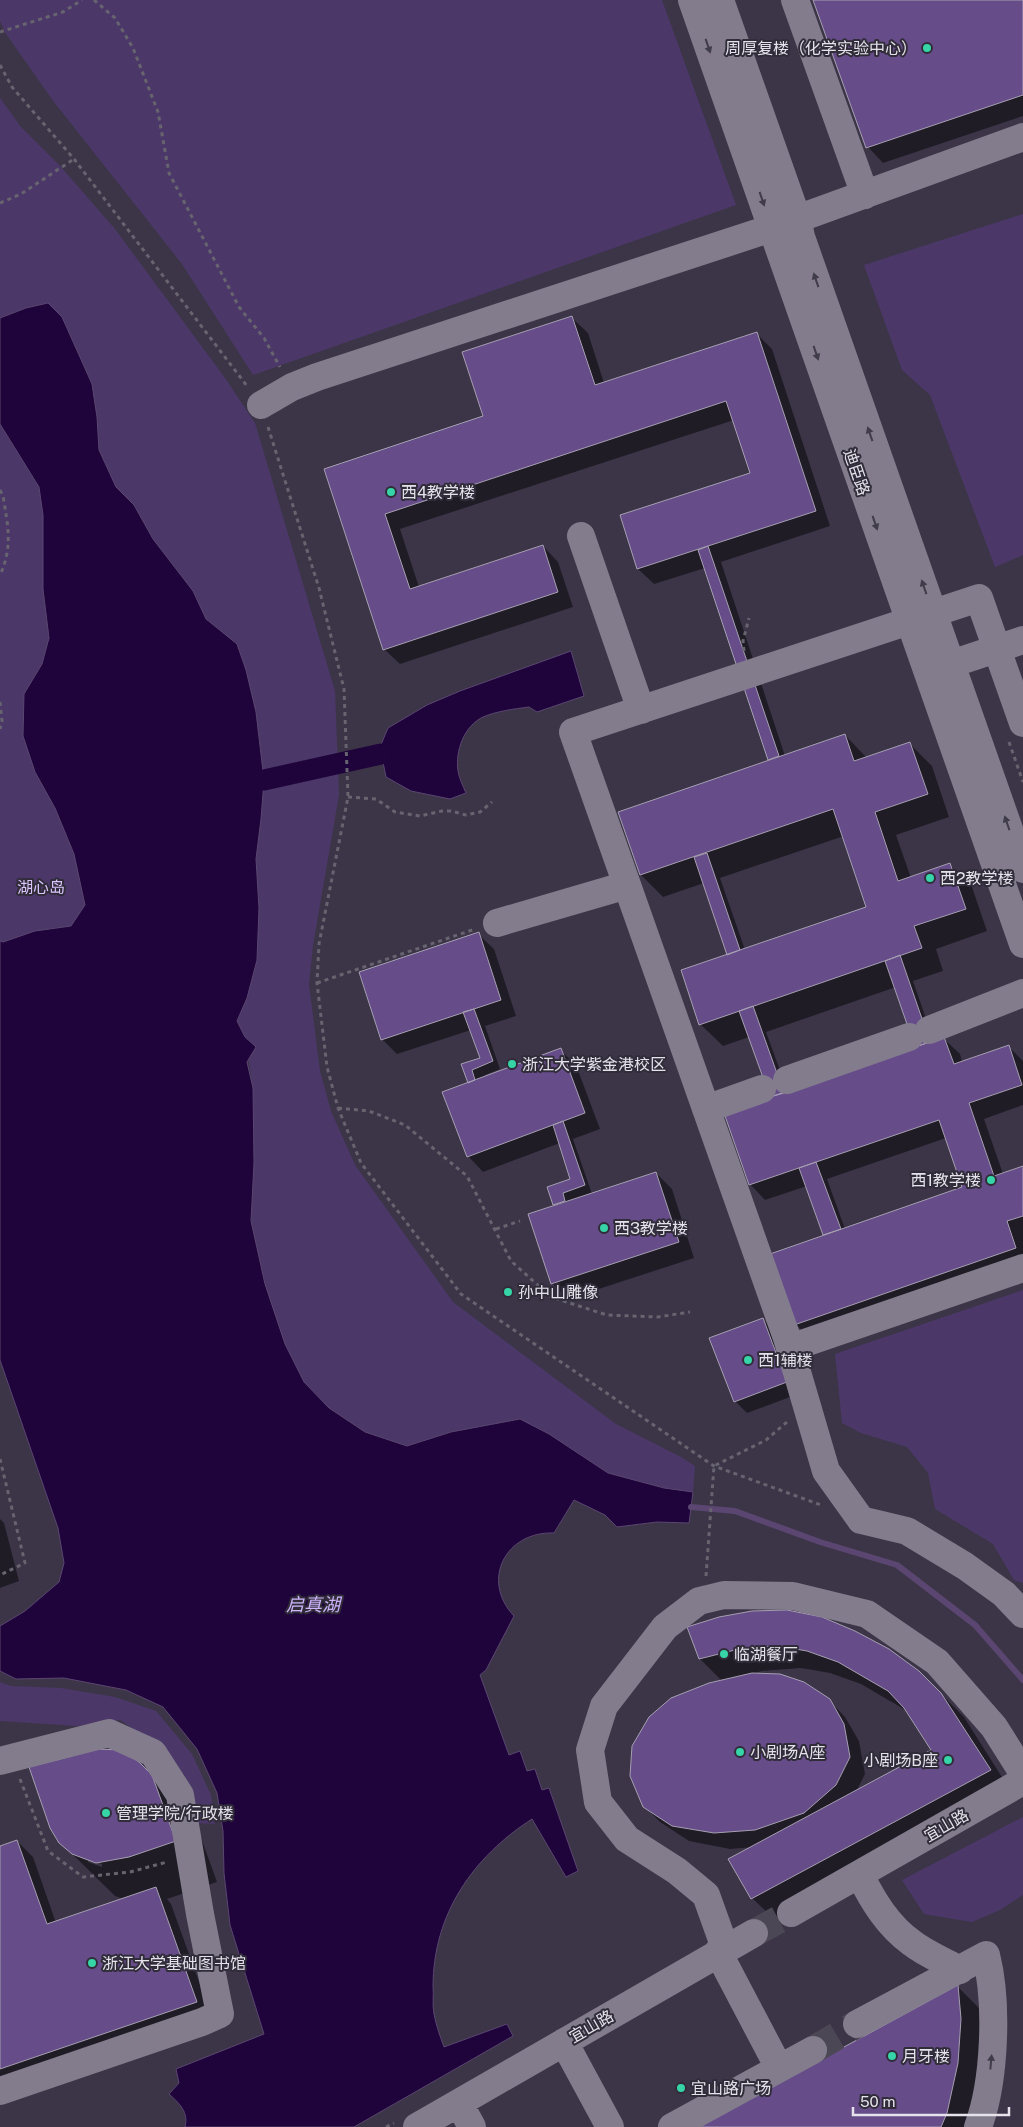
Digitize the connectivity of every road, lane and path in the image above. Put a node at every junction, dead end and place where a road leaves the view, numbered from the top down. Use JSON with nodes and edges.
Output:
{"nodes":[{"id":1,"x":82,"y":0,"type":"edge"},
{"id":2,"x":94,"y":0,"type":"edge"},
{"id":3,"x":692,"y":0,"type":"edge"},
{"id":4,"x":720,"y":0,"type":"edge"},
{"id":5,"x":795,"y":0,"type":"edge"},
{"id":6,"x":0,"y":32,"type":"edge"},
{"id":7,"x":0,"y":65,"type":"edge"},
{"id":8,"x":1023,"y":138,"type":"edge"},
{"id":9,"x":74,"y":159,"type":"junction"},
{"id":10,"x":865,"y":195,"type":"junction"},
{"id":11,"x":0,"y":203,"type":"edge"},
{"id":12,"x":797,"y":218,"type":"junction"},
{"id":13,"x":772,"y":228,"type":"junction"},
{"id":14,"x":292,"y":387,"type":"junction"},
{"id":15,"x":261,"y":405,"type":"junction"},
{"id":16,"x":0,"y":490,"type":"edge"},
{"id":17,"x":581,"y":536,"type":"dead end"},
{"id":18,"x":0,"y":575,"type":"edge"},
{"id":19,"x":921,"y":617,"type":"junction"},
{"id":20,"x":749,"y":618,"type":"dead end"},
{"id":21,"x":1023,"y":640,"type":"edge"},
{"id":22,"x":997,"y":649,"type":"junction"},
{"id":23,"x":951,"y":664,"type":"junction"},
{"id":24,"x":746,"y":675,"type":"junction"},
{"id":25,"x":0,"y":702,"type":"edge"},
{"id":26,"x":641,"y":710,"type":"junction"},
{"id":27,"x":1023,"y":722,"type":"edge"},
{"id":28,"x":0,"y":729,"type":"edge"},
{"id":29,"x":348,"y":797,"type":"junction"},
{"id":30,"x":492,"y":802,"type":"dead end"},
{"id":31,"x":1023,"y":869,"type":"edge"},
{"id":32,"x":627,"y":885,"type":"junction"},
{"id":33,"x":498,"y":923,"type":"joint"},
{"id":34,"x":1023,"y":944,"type":"edge"},
{"id":35,"x":317,"y":983,"type":"junction"},
{"id":36,"x":1023,"y":993,"type":"edge"},
{"id":37,"x":788,"y":1080,"type":"dead end"},
{"id":38,"x":762,"y":1089,"type":"dead end"},
{"id":39,"x":338,"y":1108,"type":"junction"},
{"id":40,"x":706,"y":1109,"type":"junction"},
{"id":41,"x":520,"y":1221,"type":"dead end"},
{"id":42,"x":496,"y":1229,"type":"junction"},
{"id":43,"x":1023,"y":1268,"type":"edge"},
{"id":44,"x":690,"y":1312,"type":"dead end"},
{"id":45,"x":790,"y":1348,"type":"junction"},
{"id":46,"x":805,"y":1401,"type":"junction"},
{"id":47,"x":0,"y":1460,"type":"edge"},
{"id":48,"x":714,"y":1466,"type":"junction"},
{"id":49,"x":824,"y":1507,"type":"dead end"},
{"id":50,"x":0,"y":1575,"type":"edge"},
{"id":51,"x":705,"y":1599,"type":"junction"},
{"id":52,"x":1023,"y":1614,"type":"edge"},
{"id":53,"x":6,"y":1759,"type":"edge"},
{"id":54,"x":1023,"y":1773,"type":"edge"},
{"id":55,"x":1023,"y":1781,"type":"edge"},
{"id":56,"x":191,"y":1856,"type":"junction"},
{"id":57,"x":860,"y":1875,"type":"junction"},
{"id":58,"x":791,"y":1913,"type":"tunnel mouth"},
{"id":59,"x":754,"y":1933,"type":"tunnel mouth"},
{"id":60,"x":722,"y":1950,"type":"junction"},
{"id":61,"x":960,"y":1970,"type":"junction"},
{"id":62,"x":857,"y":2024,"type":"tunnel mouth"},
{"id":63,"x":564,"y":2042,"type":"junction"},
{"id":64,"x":813,"y":2050,"type":"tunnel mouth"},
{"id":65,"x":779,"y":2068,"type":"junction"},
{"id":66,"x":0,"y":2092,"type":"edge"},
{"id":67,"x":459,"y":2103,"type":"junction"},
{"id":68,"x":423,"y":2124,"type":"edge"},
{"id":69,"x":472,"y":2127,"type":"edge"},
{"id":70,"x":610,"y":2127,"type":"edge"},
{"id":71,"x":672,"y":2127,"type":"edge"},
{"id":72,"x":978,"y":2127,"type":"edge"}],
"edges":[{"from":1,"to":6,"type":"path"},
{"from":2,"to":14,"type":"path"},
{"from":3,"to":13,"type":"street","name":"迪臣路","one_way":true},
{"from":4,"to":12,"type":"street","name":"迪臣路"},
{"from":5,"to":10,"type":"street"},
{"from":7,"to":9,"type":"path"},
{"from":8,"to":10,"type":"street"},
{"from":9,"to":11,"type":"path"},
{"from":9,"to":15,"type":"path"},
{"from":10,"to":12,"type":"street"},
{"from":12,"to":13,"type":"street"},
{"from":19,"to":12,"type":"street","name":"迪臣路","one_way":true},
{"from":13,"to":14,"type":"street"},
{"from":13,"to":19,"type":"street","name":"迪臣路","one_way":true},
{"from":14,"to":15,"type":"street"},
{"from":15,"to":29,"type":"path"},
{"from":16,"to":18,"type":"path"},
{"from":17,"to":26,"type":"street"},
{"from":19,"to":22,"type":"street"},
{"from":19,"to":23,"type":"street","name":"迪臣路"},
{"from":19,"to":24,"type":"street"},
{"from":19,"to":34,"type":"street","name":"迪臣路"},
{"from":20,"to":24,"type":"path"},
{"from":21,"to":22,"type":"street"},
{"from":22,"to":23,"type":"street"},
{"from":22,"to":27,"type":"street"},
{"from":31,"to":23,"type":"street","name":"迪臣路","one_way":true},
{"from":24,"to":26,"type":"street"},
{"from":25,"to":28,"type":"path"},
{"from":26,"to":32,"type":"street"},
{"from":29,"to":30,"type":"path"},
{"from":29,"to":35,"type":"path"},
{"from":32,"to":33,"type":"street"},
{"from":32,"to":40,"type":"street"},
{"from":33,"to":35,"type":"path"},
{"from":35,"to":39,"type":"path"},
{"from":36,"to":37,"type":"street"},
{"from":38,"to":40,"type":"street"},
{"from":39,"to":42,"type":"path"},
{"from":39,"to":48,"type":"path"},
{"from":40,"to":45,"type":"street"},
{"from":41,"to":42,"type":"path"},
{"from":42,"to":44,"type":"path"},
{"from":43,"to":45,"type":"street"},
{"from":45,"to":46,"type":"street"},
{"from":46,"to":48,"type":"path"},
{"from":46,"to":52,"type":"street"},
{"from":47,"to":50,"type":"path"},
{"from":48,"to":49,"type":"path"},
{"from":48,"to":51,"type":"path"},
{"from":51,"to":54,"type":"street"},
{"from":51,"to":60,"type":"street"},
{"from":53,"to":56,"type":"path"},
{"from":53,"to":56,"type":"street"},
{"from":55,"to":57,"type":"street","name":"宜山路"},
{"from":56,"to":66,"type":"street"},
{"from":57,"to":58,"type":"street","name":"宜山路"},
{"from":57,"to":61,"type":"street"},
{"from":59,"to":60,"type":"street","name":"宜山路"},
{"from":60,"to":63,"type":"street","name":"宜山路"},
{"from":60,"to":65,"type":"street"},
{"from":61,"to":62,"type":"street"},
{"from":72,"to":61,"type":"street","one_way":true},
{"from":63,"to":67,"type":"street","name":"宜山路"},
{"from":63,"to":70,"type":"street"},
{"from":64,"to":65,"type":"street"},
{"from":65,"to":71,"type":"street"},
{"from":67,"to":68,"type":"street","name":"宜山路"},
{"from":67,"to":69,"type":"street"}]}
